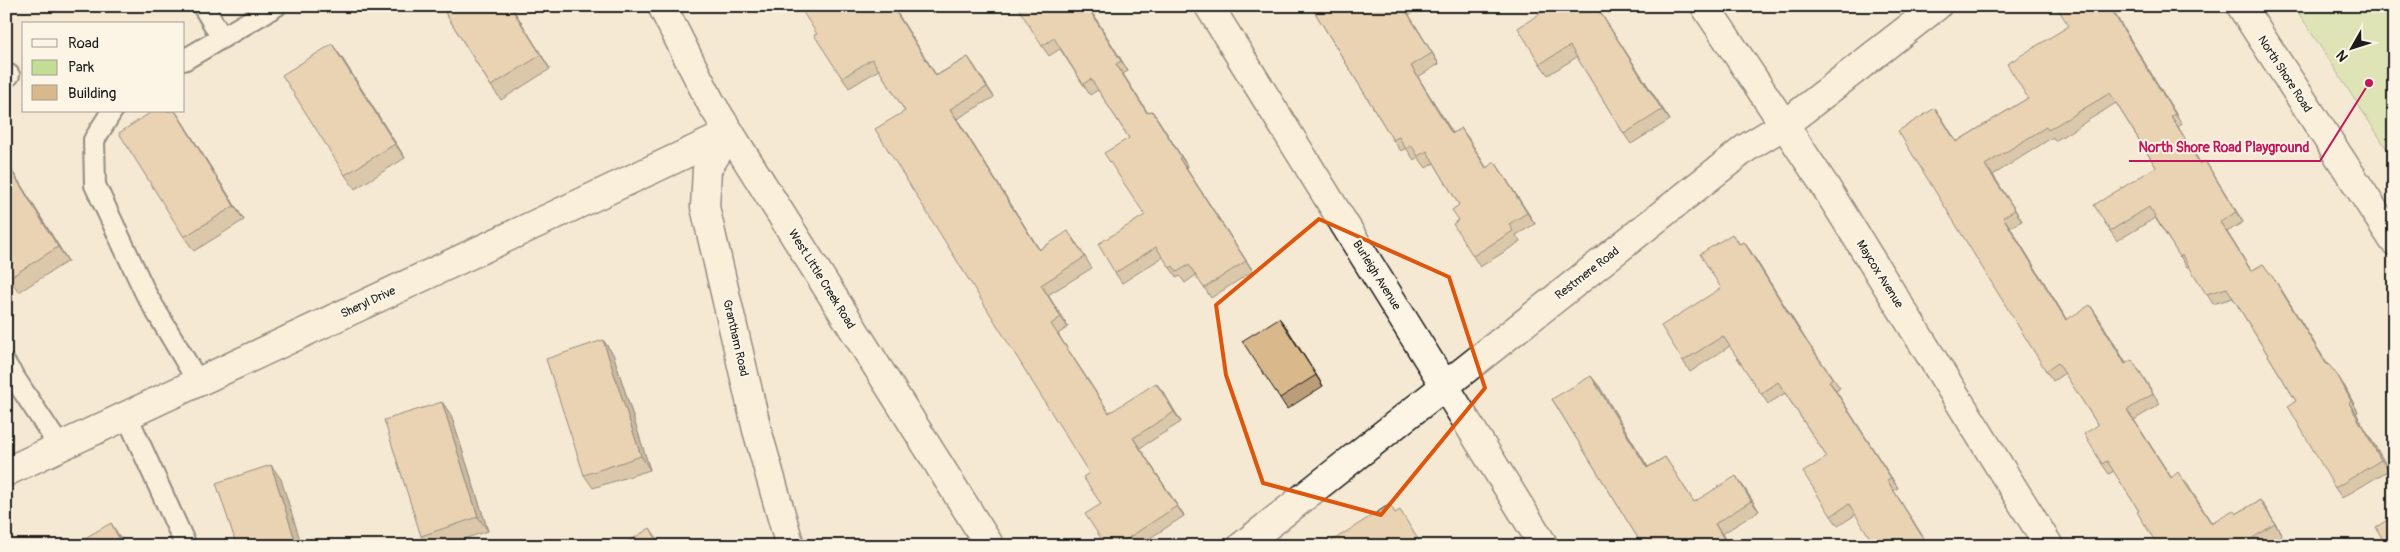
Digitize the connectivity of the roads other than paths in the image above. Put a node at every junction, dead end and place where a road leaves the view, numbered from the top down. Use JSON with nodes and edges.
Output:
{"nodes":[{"id":1,"x":203,"y":6,"type":"edge"},
{"id":2,"x":276,"y":6,"type":"edge"},
{"id":3,"x":662,"y":6,"type":"edge"},
{"id":4,"x":1209,"y":6,"type":"edge"},
{"id":5,"x":1705,"y":6,"type":"edge"},
{"id":6,"x":1937,"y":6,"type":"edge"},
{"id":7,"x":2241,"y":6,"type":"edge"},
{"id":8,"x":222,"y":38,"type":"junction"},
{"id":9,"x":185,"y":59,"type":"edge"},
{"id":10,"x":111,"y":112,"type":"edge"},
{"id":11,"x":1784,"y":125,"type":"junction"},
{"id":12,"x":730,"y":132,"type":"junction"},
{"id":13,"x":2392,"y":236,"type":"edge"},
{"id":14,"x":6,"y":366,"type":"edge"},
{"id":15,"x":198,"y":382,"type":"junction"},
{"id":16,"x":1446,"y":385,"type":"junction"},
{"id":17,"x":127,"y":416,"type":"junction"},
{"id":18,"x":60,"y":447,"type":"junction"},
{"id":19,"x":6,"y":472,"type":"edge"},
{"id":20,"x":186,"y":546,"type":"edge"},
{"id":21,"x":790,"y":546,"type":"edge"},
{"id":22,"x":990,"y":546,"type":"edge"},
{"id":23,"x":1242,"y":546,"type":"edge"},
{"id":24,"x":1544,"y":546,"type":"edge"},
{"id":25,"x":2049,"y":546,"type":"edge"}],
"edges":[{"from":1,"to":8,"type":"lane"},
{"from":2,"to":8,"type":"lane"},
{"from":3,"to":12,"type":"street","name":"West Little Creek Road"},
{"from":4,"to":16,"type":"street","name":"Burleigh Avenue"},
{"from":5,"to":11,"type":"street","name":"Maycox Avenue"},
{"from":6,"to":11,"type":"street","name":"Restmere Road"},
{"from":7,"to":13,"type":"street","name":"North Shore Road"},
{"from":8,"to":9,"type":"lane"},
{"from":10,"to":15,"type":"lane"},
{"from":11,"to":16,"type":"street","name":"Restmere Road"},
{"from":11,"to":25,"type":"street","name":"Maycox Avenue"},
{"from":12,"to":15,"type":"street","name":"Sheryl Drive"},
{"from":12,"to":21,"type":"street","name":"Grantham Road"},
{"from":12,"to":22,"type":"street","name":"West Little Creek Road"},
{"from":14,"to":18,"type":"lane"},
{"from":15,"to":17,"type":"street","name":"Sheryl Drive"},
{"from":16,"to":23,"type":"street","name":"Restmere Road"},
{"from":16,"to":24,"type":"street","name":"Burleigh Avenue"},
{"from":17,"to":18,"type":"street","name":"Sheryl Drive"},
{"from":17,"to":20,"type":"lane"},
{"from":18,"to":19,"type":"street","name":"Sheryl Drive"}]}
